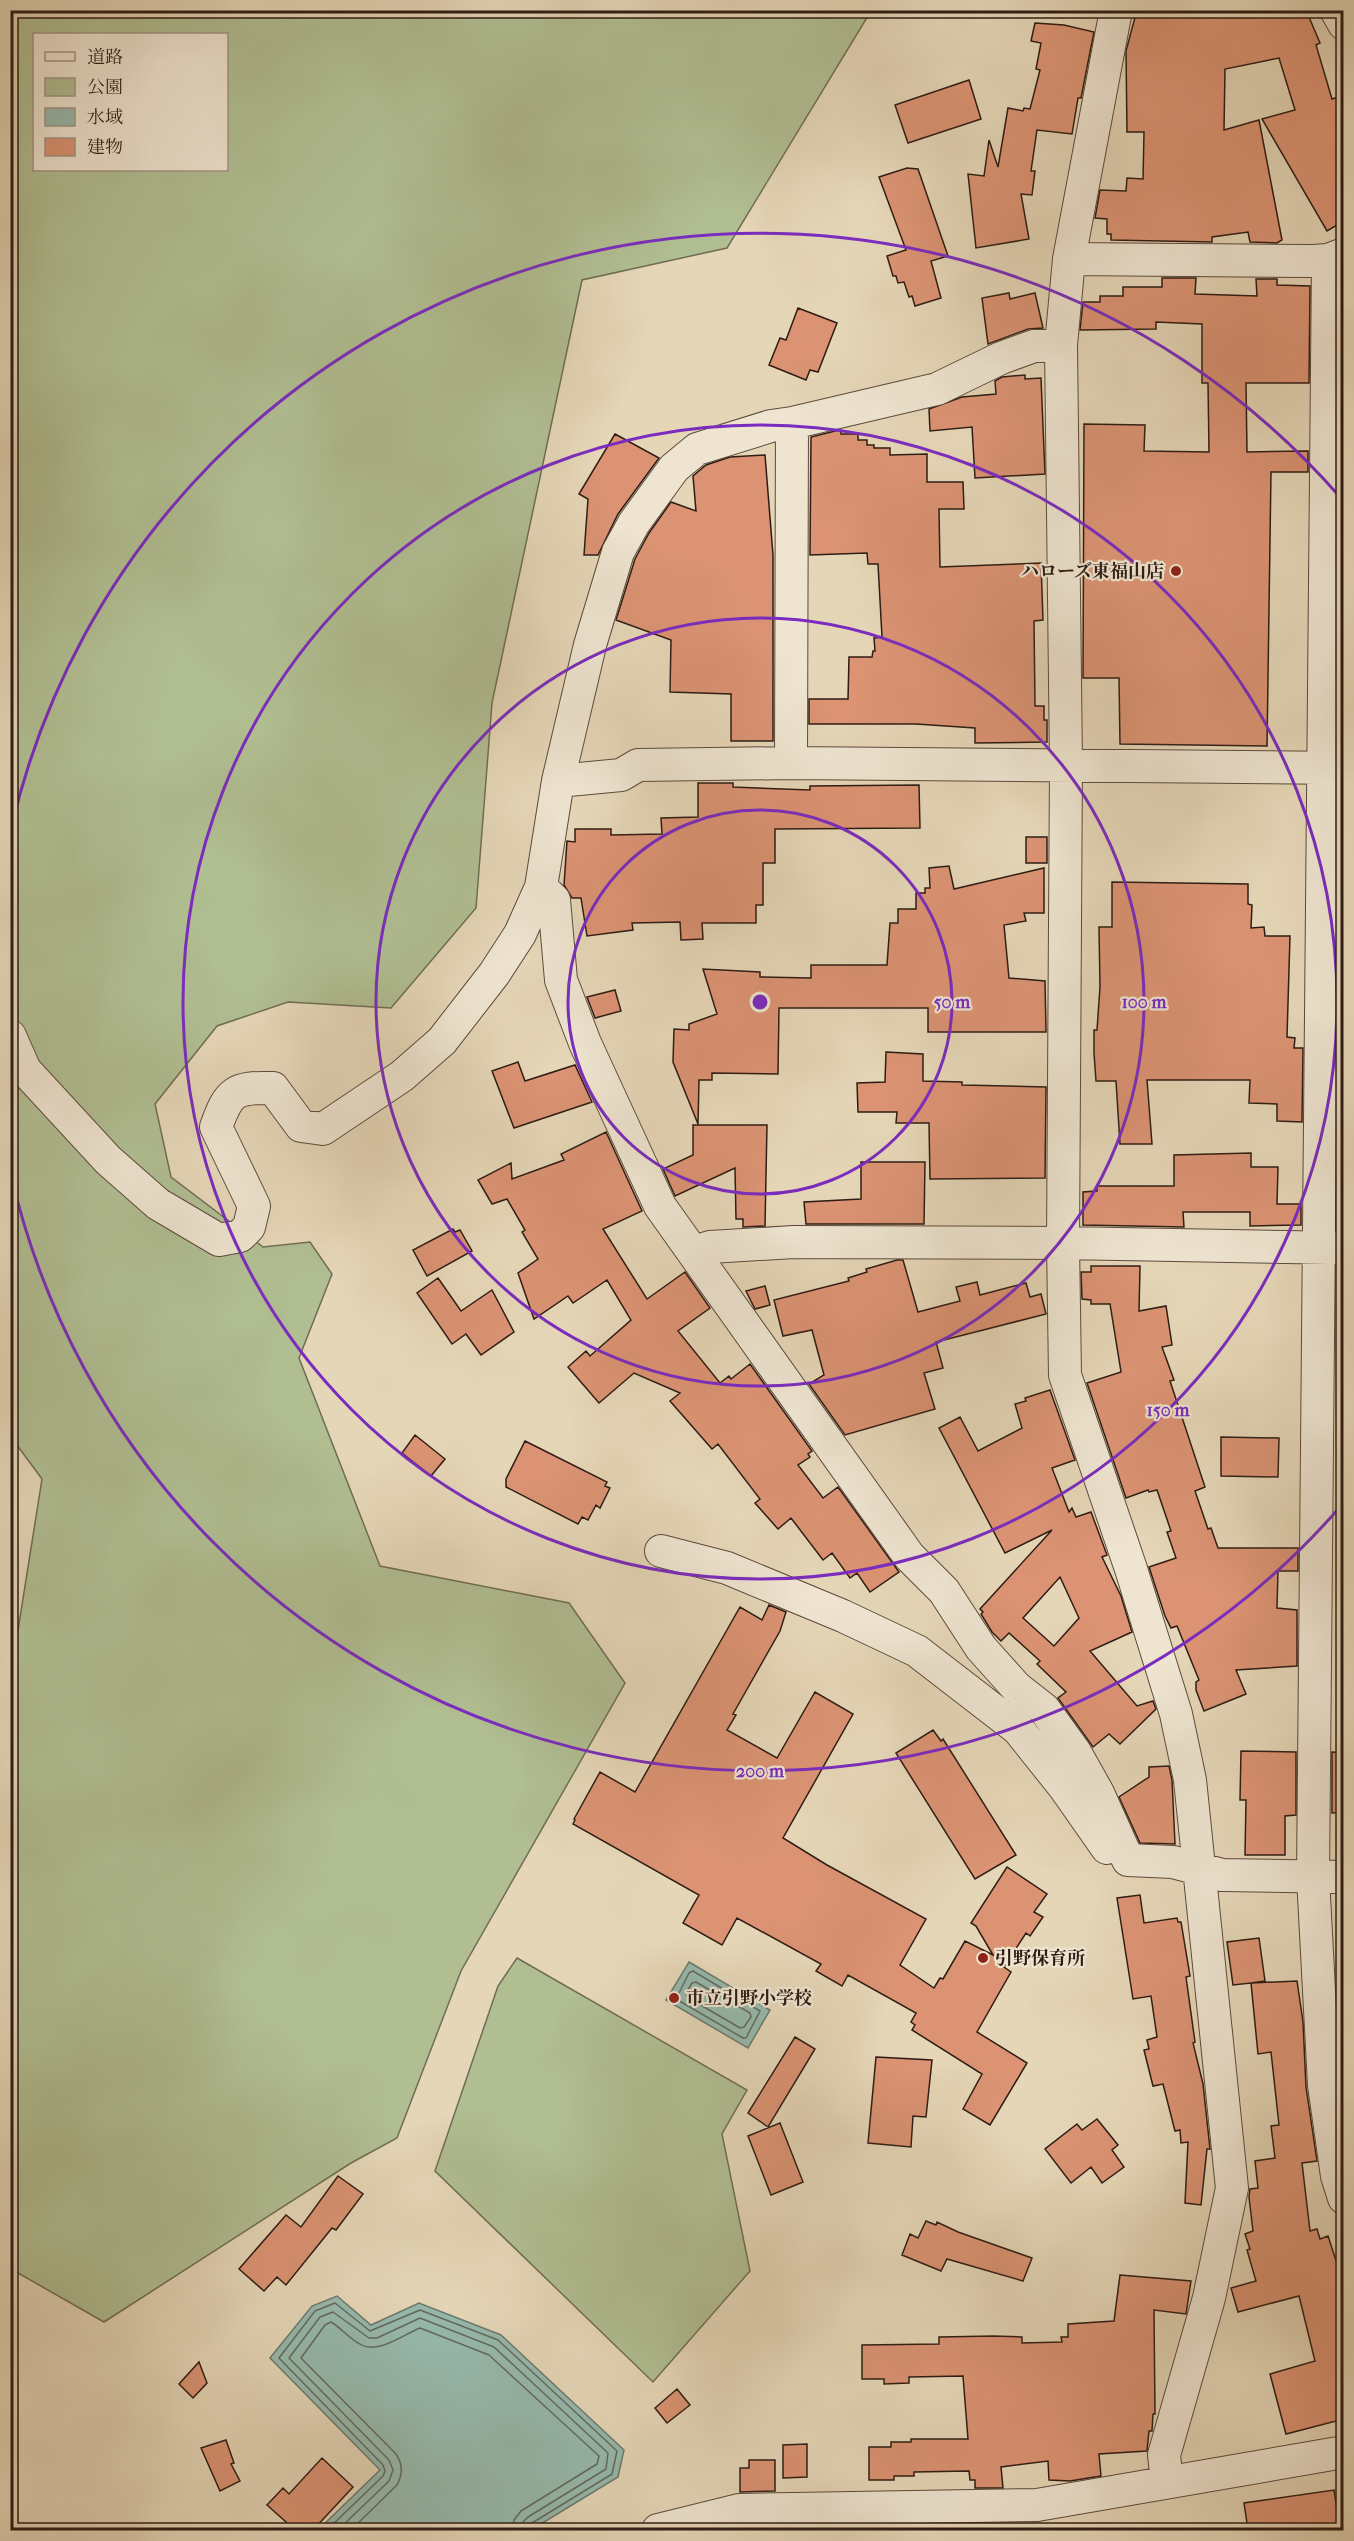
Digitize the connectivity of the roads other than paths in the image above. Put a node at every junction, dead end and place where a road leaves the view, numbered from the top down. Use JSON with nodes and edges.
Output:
{"nodes":[{"id":1,"x":1116,"y":10,"type":"edge"},
{"id":2,"x":1336,"y":10,"type":"edge"},
{"id":3,"x":1344,"y":24,"type":"edge"},
{"id":4,"x":1336,"y":257,"type":"edge"},
{"id":5,"x":1069,"y":259,"type":"junction"},
{"id":6,"x":1061,"y":345,"type":"junction"},
{"id":7,"x":792,"y":423,"type":"junction"},
{"id":8,"x":791,"y":763,"type":"junction"},
{"id":9,"x":1066,"y":765,"type":"junction"},
{"id":10,"x":1334,"y":768,"type":"edge"},
{"id":11,"x":558,"y":781,"type":"junction"},
{"id":12,"x":541,"y":887,"type":"junction"},
{"id":13,"x":10,"y":1036,"type":"edge"},
{"id":14,"x":1063,"y":1243,"type":"junction"},
{"id":15,"x":1332,"y":1248,"type":"edge"},
{"id":16,"x":694,"y":1252,"type":"junction"},
{"id":17,"x":662,"y":1551,"type":"dead end"},
{"id":18,"x":1128,"y":1860,"type":"junction"},
{"id":19,"x":1199,"y":1868,"type":"junction"},
{"id":20,"x":1313,"y":1877,"type":"junction"},
{"id":21,"x":1344,"y":1877,"type":"edge"},
{"id":22,"x":1344,"y":2199,"type":"edge"},
{"id":23,"x":1344,"y":2452,"type":"edge"},
{"id":24,"x":1167,"y":2482,"type":"junction"},
{"id":25,"x":1038,"y":2518,"type":"edge"},
{"id":26,"x":658,"y":2530,"type":"edge"}],
"edges":[{"from":1,"to":5,"type":"street"},
{"from":2,"to":3,"type":"street"},
{"from":4,"to":5,"type":"street"},
{"from":4,"to":10,"type":"street"},
{"from":5,"to":6,"type":"street"},
{"from":6,"to":7,"type":"street"},
{"from":6,"to":9,"type":"street"},
{"from":7,"to":8,"type":"street"},
{"from":7,"to":11,"type":"street"},
{"from":8,"to":9,"type":"street"},
{"from":8,"to":11,"type":"street"},
{"from":9,"to":10,"type":"street"},
{"from":9,"to":14,"type":"street"},
{"from":10,"to":15,"type":"street"},
{"from":11,"to":12,"type":"street"},
{"from":12,"to":13,"type":"street"},
{"from":12,"to":16,"type":"street"},
{"from":14,"to":15,"type":"street"},
{"from":14,"to":16,"type":"street"},
{"from":14,"to":19,"type":"street"},
{"from":15,"to":20,"type":"street"},
{"from":16,"to":18,"type":"street"},
{"from":17,"to":18,"type":"street"},
{"from":18,"to":19,"type":"street"},
{"from":19,"to":20,"type":"street"},
{"from":19,"to":24,"type":"street"},
{"from":20,"to":21,"type":"street"},
{"from":20,"to":22,"type":"street"},
{"from":23,"to":24,"type":"street"},
{"from":24,"to":25,"type":"street"},
{"from":25,"to":26,"type":"street"}]}
